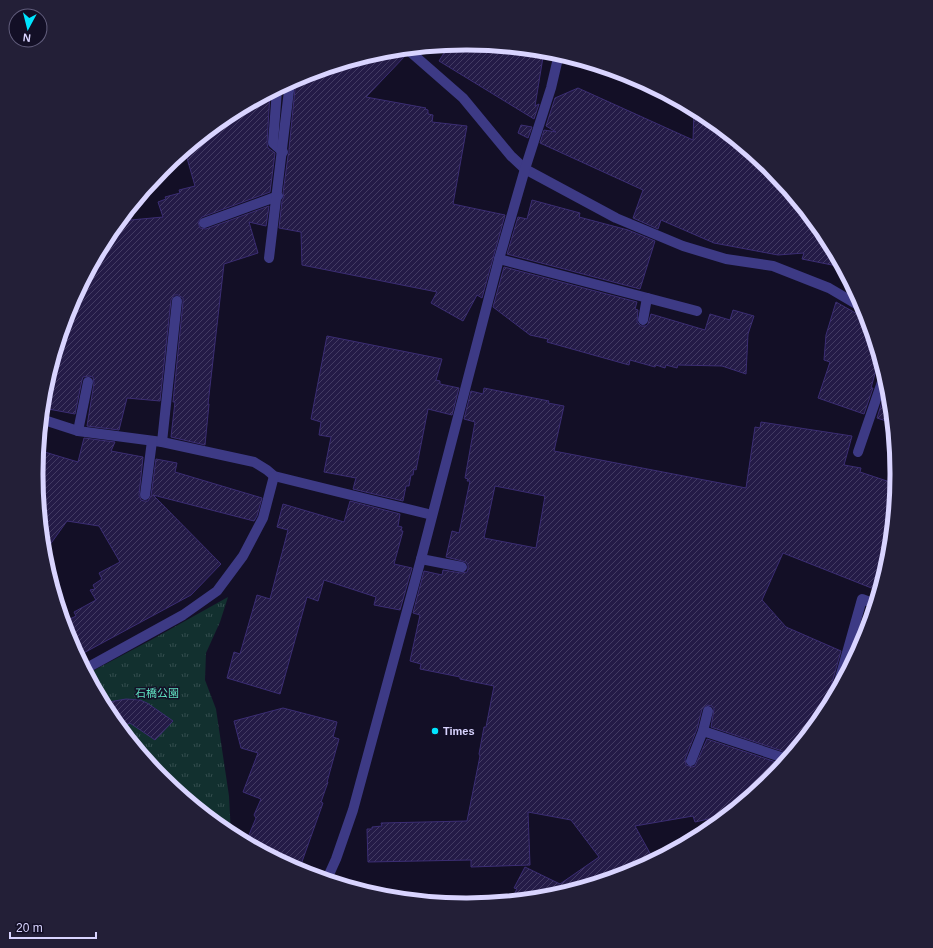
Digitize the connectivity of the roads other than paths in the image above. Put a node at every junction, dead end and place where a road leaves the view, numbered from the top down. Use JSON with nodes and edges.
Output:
{"nodes":[{"id":1,"x":412,"y":54,"type":"edge"},
{"id":2,"x":557,"y":61,"type":"edge"},
{"id":3,"x":289,"y":89,"type":"edge"},
{"id":4,"x":277,"y":95,"type":"edge"},
{"id":5,"x":283,"y":152,"type":"junction"},
{"id":6,"x":525,"y":169,"type":"junction"},
{"id":7,"x":278,"y":196,"type":"junction"},
{"id":8,"x":204,"y":223,"type":"dead end"},
{"id":9,"x":270,"y":258,"type":"dead end"},
{"id":10,"x":499,"y":259,"type":"junction"},
{"id":11,"x":647,"y":298,"type":"junction"},
{"id":12,"x":177,"y":301,"type":"dead end"},
{"id":13,"x":853,"y":302,"type":"edge"},
{"id":14,"x":697,"y":310,"type":"dead end"},
{"id":15,"x":643,"y":320,"type":"dead end"},
{"id":16,"x":88,"y":382,"type":"dead end"},
{"id":17,"x":881,"y":385,"type":"edge"},
{"id":18,"x":47,"y":421,"type":"edge"},
{"id":19,"x":78,"y":431,"type":"junction"},
{"id":20,"x":157,"y":442,"type":"junction"},
{"id":21,"x":858,"y":452,"type":"dead end"},
{"id":22,"x":274,"y":476,"type":"junction"},
{"id":23,"x":145,"y":495,"type":"dead end"},
{"id":24,"x":432,"y":515,"type":"junction"},
{"id":25,"x":421,"y":559,"type":"junction"},
{"id":26,"x":462,"y":567,"type":"dead end"},
{"id":27,"x":870,"y":602,"type":"edge"},
{"id":28,"x":90,"y":666,"type":"edge"},
{"id":29,"x":843,"y":667,"type":"edge"},
{"id":30,"x":708,"y":711,"type":"dead end"},
{"id":31,"x":703,"y":731,"type":"junction"},
{"id":32,"x":781,"y":757,"type":"edge"},
{"id":33,"x":691,"y":761,"type":"dead end"},
{"id":34,"x":329,"y":875,"type":"edge"}],
"edges":[{"from":1,"to":6,"type":"street"},
{"from":2,"to":6,"type":"street"},
{"from":3,"to":5,"type":"street"},
{"from":4,"to":5,"type":"street"},
{"from":5,"to":7,"type":"street"},
{"from":6,"to":10,"type":"street"},
{"from":6,"to":13,"type":"street"},
{"from":7,"to":8,"type":"street"},
{"from":7,"to":9,"type":"street"},
{"from":10,"to":11,"type":"street"},
{"from":10,"to":24,"type":"street"},
{"from":11,"to":14,"type":"street"},
{"from":11,"to":15,"type":"street"},
{"from":12,"to":20,"type":"street"},
{"from":16,"to":19,"type":"street"},
{"from":17,"to":21,"type":"street"},
{"from":18,"to":19,"type":"street"},
{"from":19,"to":20,"type":"street"},
{"from":20,"to":22,"type":"street"},
{"from":20,"to":23,"type":"street"},
{"from":22,"to":24,"type":"street"},
{"from":22,"to":28,"type":"street"},
{"from":24,"to":25,"type":"street"},
{"from":25,"to":26,"type":"street"},
{"from":25,"to":34,"type":"street"},
{"from":27,"to":29,"type":"street"},
{"from":30,"to":31,"type":"street"},
{"from":31,"to":32,"type":"street"},
{"from":31,"to":33,"type":"street"}]}
